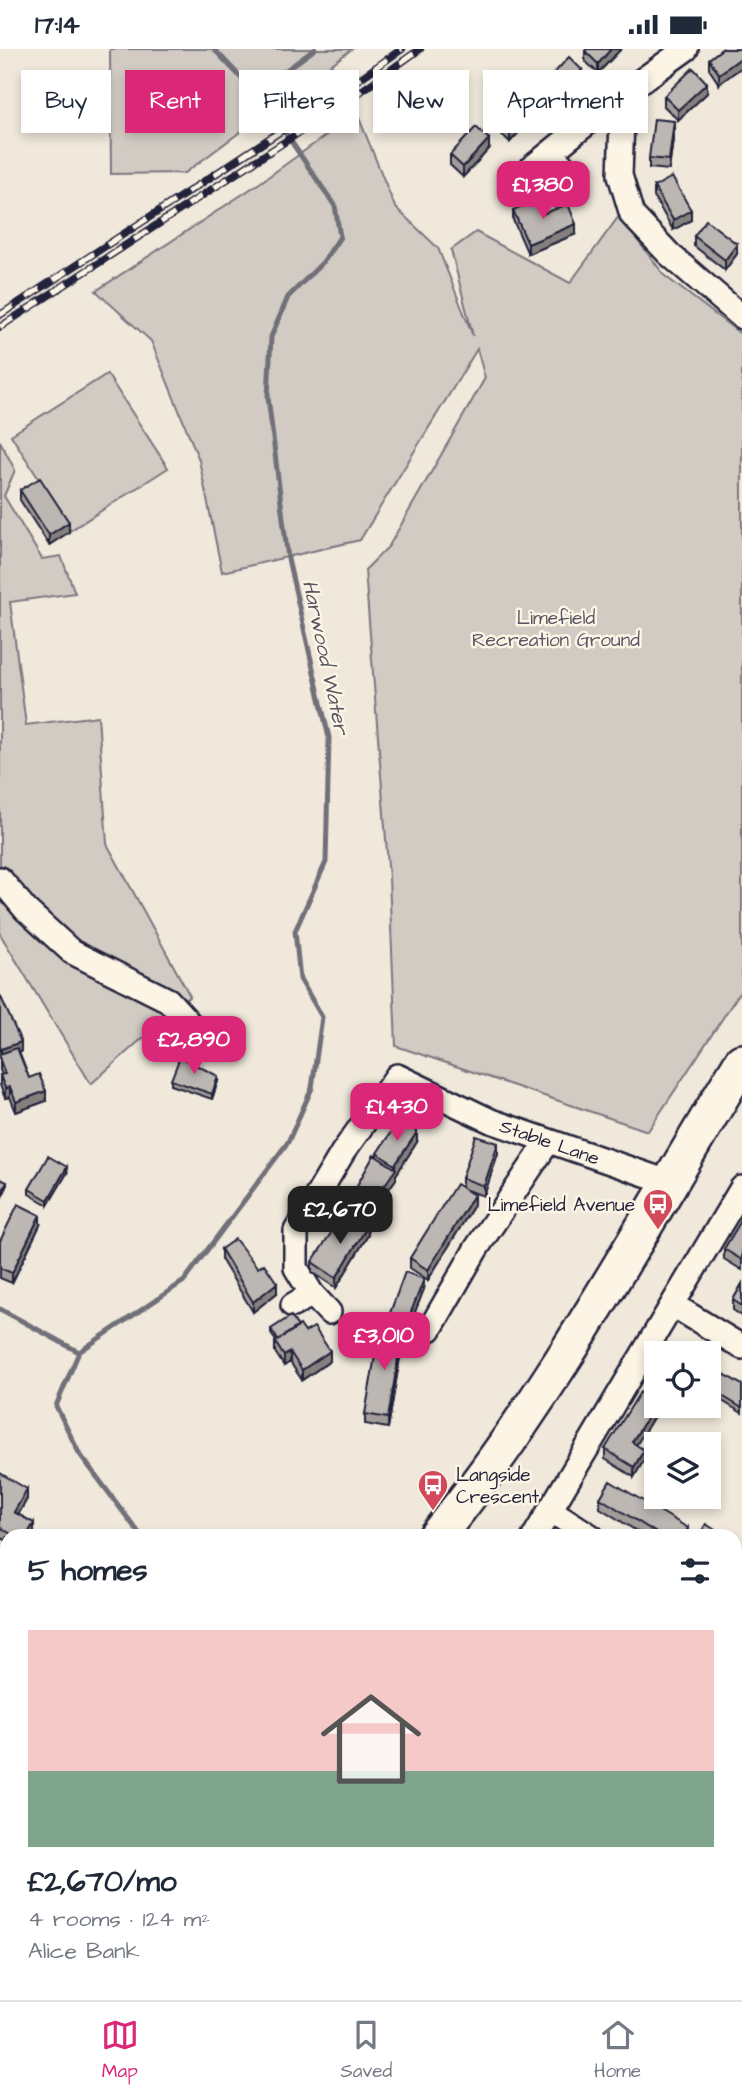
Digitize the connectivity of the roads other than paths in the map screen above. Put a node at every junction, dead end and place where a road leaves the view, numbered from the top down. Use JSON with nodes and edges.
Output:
{"nodes":[{"id":1,"x":686,"y":49,"type":"edge"},
{"id":2,"x":648,"y":76,"type":"edge"},
{"id":3,"x":575,"y":133,"type":"edge"},
{"id":4,"x":622,"y":133,"type":"edge"},
{"id":5,"x":551,"y":153,"type":"junction"},
{"id":6,"x":529,"y":170,"type":"dead end"},
{"id":7,"x":569,"y":173,"type":"dead end"},
{"id":8,"x":742,"y":317,"type":"edge"},
{"id":9,"x":0,"y":879,"type":"edge"},
{"id":10,"x":198,"y":1033,"type":"dead end"},
{"id":11,"x":742,"y":1062,"type":"edge"},
{"id":12,"x":547,"y":1143,"type":"junction"},
{"id":13,"x":668,"y":1182,"type":"junction"},
{"id":14,"x":742,"y":1188,"type":"edge"},
{"id":15,"x":673,"y":1305,"type":"junction"},
{"id":16,"x":329,"y":1312,"type":"dead end"},
{"id":17,"x":430,"y":1329,"type":"dead end"},
{"id":18,"x":742,"y":1347,"type":"edge"},
{"id":19,"x":550,"y":1510,"type":"junction"},
{"id":20,"x":442,"y":1529,"type":"edge"},
{"id":21,"x":539,"y":1529,"type":"edge"},
{"id":22,"x":580,"y":1529,"type":"edge"}],
"edges":[{"from":1,"to":2,"type":"street"},
{"from":3,"to":5,"type":"street"},
{"from":4,"to":8,"type":"street"},
{"from":5,"to":6,"type":"street"},
{"from":5,"to":7,"type":"street"},
{"from":9,"to":10,"type":"street"},
{"from":11,"to":13,"type":"main road"},
{"from":12,"to":13,"type":"street","name":"Stable Lane"},
{"from":12,"to":16,"type":"street","name":"Stable Lane"},
{"from":12,"to":17,"type":"street"},
{"from":13,"to":20,"type":"main road"},
{"from":14,"to":15,"type":"street"},
{"from":15,"to":18,"type":"street"},
{"from":15,"to":19,"type":"street"},
{"from":19,"to":21,"type":"street"},
{"from":19,"to":22,"type":"street"}]}
